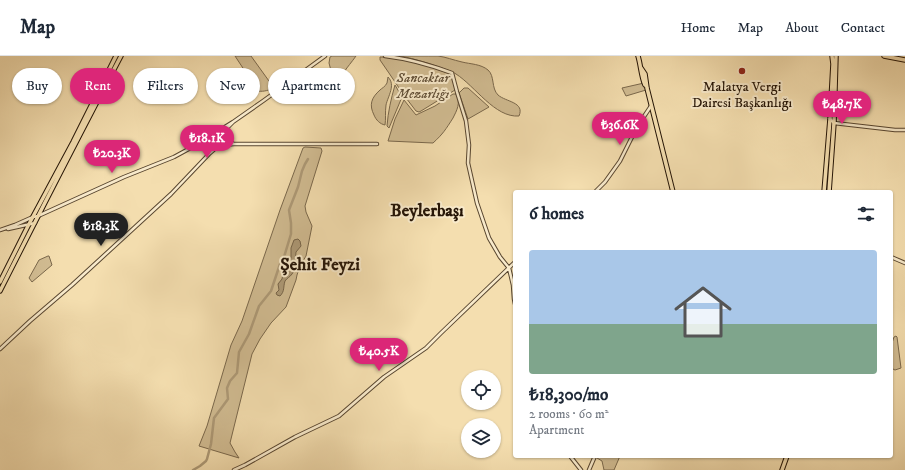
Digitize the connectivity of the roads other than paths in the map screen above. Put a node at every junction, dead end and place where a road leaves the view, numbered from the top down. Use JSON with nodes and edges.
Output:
{"nodes":[{"id":1,"x":116,"y":56,"type":"edge"},
{"id":2,"x":121,"y":56,"type":"edge"},
{"id":3,"x":325,"y":56,"type":"edge"},
{"id":4,"x":385,"y":56,"type":"edge"},
{"id":5,"x":639,"y":56,"type":"edge"},
{"id":6,"x":832,"y":56,"type":"edge"},
{"id":7,"x":836,"y":56,"type":"edge"},
{"id":8,"x":884,"y":56,"type":"edge"},
{"id":9,"x":905,"y":60,"type":"edge"},
{"id":10,"x":651,"y":106,"type":"junction"},
{"id":11,"x":830,"y":119,"type":"junction"},
{"id":12,"x":233,"y":122,"type":"junction"},
{"id":13,"x":834,"y":123,"type":"junction"},
{"id":14,"x":905,"y":130,"type":"edge"},
{"id":15,"x":217,"y":133,"type":"junction"},
{"id":16,"x":212,"y":136,"type":"junction"},
{"id":17,"x":225,"y":138,"type":"junction"},
{"id":18,"x":212,"y":143,"type":"junction"},
{"id":19,"x":234,"y":144,"type":"junction"},
{"id":20,"x":377,"y":144,"type":"dead end"},
{"id":21,"x":196,"y":145,"type":"junction"},
{"id":22,"x":222,"y":145,"type":"junction"},
{"id":23,"x":218,"y":146,"type":"junction"},
{"id":24,"x":210,"y":153,"type":"junction"},
{"id":25,"x":597,"y":190,"type":"edge"},
{"id":26,"x":672,"y":190,"type":"edge"},
{"id":27,"x":824,"y":190,"type":"edge"},
{"id":28,"x":829,"y":190,"type":"edge"},
{"id":29,"x":38,"y":216,"type":"junction"},
{"id":30,"x":32,"y":217,"type":"junction"},
{"id":31,"x":35,"y":223,"type":"junction"},
{"id":32,"x":29,"y":224,"type":"junction"},
{"id":33,"x":0,"y":230,"type":"edge"},
{"id":34,"x":893,"y":258,"type":"edge"},
{"id":35,"x":905,"y":262,"type":"edge"},
{"id":36,"x":513,"y":264,"type":"edge"},
{"id":37,"x":509,"y":268,"type":"junction"},
{"id":38,"x":0,"y":282,"type":"edge"},
{"id":39,"x":513,"y":286,"type":"edge"},
{"id":40,"x":0,"y":291,"type":"edge"},
{"id":41,"x":0,"y":349,"type":"edge"},
{"id":42,"x":572,"y":458,"type":"edge"},
{"id":43,"x":594,"y":458,"type":"edge"},
{"id":44,"x":786,"y":458,"type":"edge"},
{"id":45,"x":234,"y":470,"type":"edge"},
{"id":46,"x":581,"y":470,"type":"edge"},
{"id":47,"x":589,"y":470,"type":"edge"},
{"id":48,"x":782,"y":470,"type":"edge"}],
"edges":[{"from":1,"to":30,"type":"main road"},
{"from":2,"to":29,"type":"main road"},
{"from":3,"to":12,"type":"street"},
{"from":4,"to":37,"type":"street"},
{"from":5,"to":10,"type":"main road"},
{"from":6,"to":11,"type":"main road"},
{"from":7,"to":13,"type":"main road"},
{"from":8,"to":9,"type":"main road"},
{"from":10,"to":25,"type":"street"},
{"from":10,"to":26,"type":"main road"},
{"from":11,"to":13,"type":"street"},
{"from":11,"to":27,"type":"main road"},
{"from":12,"to":15,"type":"street"},
{"from":12,"to":17,"type":"street"},
{"from":13,"to":14,"type":"street"},
{"from":13,"to":28,"type":"main road"},
{"from":15,"to":16,"type":"street"},
{"from":15,"to":17,"type":"street"},
{"from":16,"to":18,"type":"street"},
{"from":16,"to":21,"type":"street"},
{"from":17,"to":19,"type":"street"},
{"from":17,"to":22,"type":"street"},
{"from":18,"to":21,"type":"street"},
{"from":18,"to":23,"type":"street"},
{"from":18,"to":24,"type":"street"},
{"from":19,"to":20,"type":"street"},
{"from":19,"to":22,"type":"street"},
{"from":21,"to":29,"type":"street"},
{"from":22,"to":23,"type":"street"},
{"from":23,"to":24,"type":"street"},
{"from":24,"to":41,"type":"street"},
{"from":29,"to":30,"type":"street"},
{"from":29,"to":31,"type":"main road"},
{"from":30,"to":32,"type":"main road"},
{"from":30,"to":33,"type":"street"},
{"from":31,"to":32,"type":"street"},
{"from":31,"to":40,"type":"main road"},
{"from":32,"to":33,"type":"street"},
{"from":32,"to":38,"type":"main road"},
{"from":34,"to":35,"type":"street"},
{"from":36,"to":37,"type":"street"},
{"from":37,"to":39,"type":"street"},
{"from":37,"to":45,"type":"street"},
{"from":42,"to":46,"type":"street"},
{"from":43,"to":47,"type":"street"},
{"from":44,"to":48,"type":"main road"}]}
